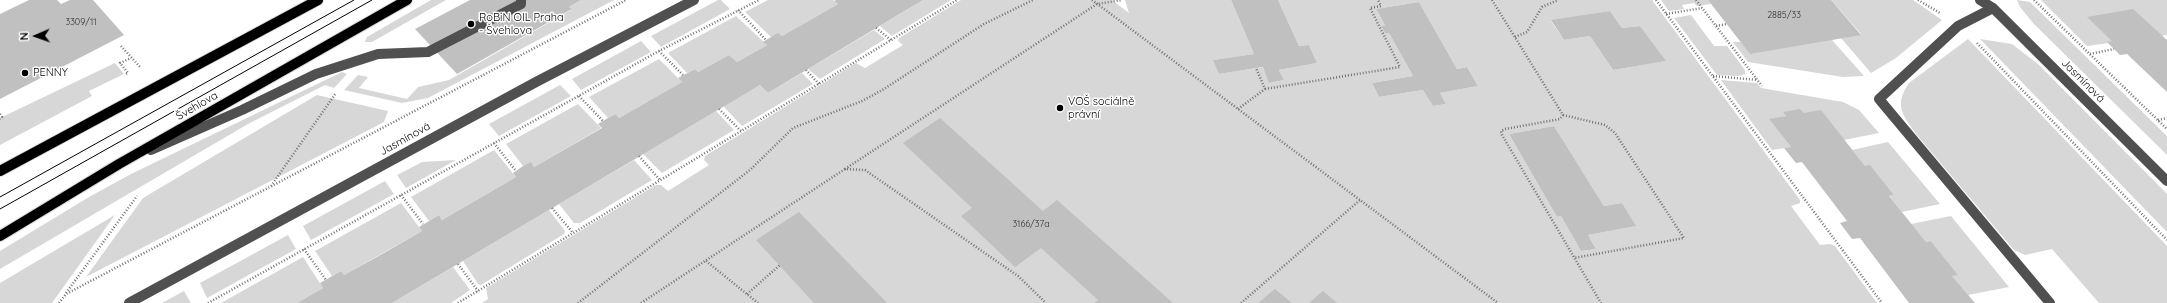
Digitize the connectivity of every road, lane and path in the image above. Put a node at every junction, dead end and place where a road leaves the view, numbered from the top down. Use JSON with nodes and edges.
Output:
{"nodes":[{"id":1,"x":318,"y":0,"type":"edge"},
{"id":2,"x":407,"y":0,"type":"edge"},
{"id":3,"x":521,"y":0,"type":"edge"},
{"id":4,"x":626,"y":0,"type":"edge"},
{"id":5,"x":694,"y":0,"type":"edge"},
{"id":6,"x":759,"y":0,"type":"edge"},
{"id":7,"x":957,"y":0,"type":"edge"},
{"id":8,"x":1033,"y":0,"type":"edge"},
{"id":9,"x":1092,"y":0,"type":"edge"},
{"id":10,"x":1122,"y":0,"type":"edge"},
{"id":11,"x":1378,"y":0,"type":"edge"},
{"id":12,"x":1492,"y":0,"type":"edge"},
{"id":13,"x":1558,"y":0,"type":"edge"},
{"id":14,"x":1656,"y":0,"type":"edge"},
{"id":15,"x":1696,"y":0,"type":"edge"},
{"id":16,"x":1918,"y":0,"type":"edge"},
{"id":17,"x":1980,"y":0,"type":"edge"},
{"id":18,"x":2034,"y":0,"type":"edge"},
{"id":19,"x":1097,"y":4,"type":"junction"},
{"id":20,"x":1702,"y":8,"type":"junction"},
{"id":21,"x":1993,"y":8,"type":"junction"},
{"id":22,"x":738,"y":10,"type":"junction"},
{"id":23,"x":1666,"y":14,"type":"junction"},
{"id":24,"x":1944,"y":15,"type":"dead end"},
{"id":25,"x":1727,"y":24,"type":"dead end"},
{"id":26,"x":1716,"y":26,"type":"junction"},
{"id":27,"x":876,"y":28,"type":"dead end"},
{"id":28,"x":1515,"y":36,"type":"junction"},
{"id":29,"x":1974,"y":39,"type":"dead end"},
{"id":30,"x":766,"y":40,"type":"dead end"},
{"id":31,"x":891,"y":40,"type":"junction"},
{"id":32,"x":121,"y":46,"type":"dead end"},
{"id":33,"x":2114,"y":49,"type":"dead end"},
{"id":34,"x":659,"y":51,"type":"junction"},
{"id":35,"x":2090,"y":54,"type":"junction"},
{"id":36,"x":131,"y":58,"type":"junction"},
{"id":37,"x":136,"y":63,"type":"dead end"},
{"id":38,"x":1256,"y":68,"type":"dead end"},
{"id":39,"x":806,"y":70,"type":"dead end"},
{"id":40,"x":683,"y":75,"type":"dead end"},
{"id":41,"x":1713,"y":76,"type":"junction"},
{"id":42,"x":121,"y":77,"type":"dead end"},
{"id":43,"x":1758,"y":80,"type":"junction"},
{"id":44,"x":820,"y":84,"type":"junction"},
{"id":45,"x":1762,"y":86,"type":"dead end"},
{"id":46,"x":1265,"y":89,"type":"junction"},
{"id":47,"x":336,"y":94,"type":"dead end"},
{"id":48,"x":579,"y":96,"type":"junction"},
{"id":49,"x":719,"y":109,"type":"dead end"},
{"id":50,"x":1238,"y":109,"type":"junction"},
{"id":51,"x":0,"y":114,"type":"edge"},
{"id":52,"x":1563,"y":115,"type":"junction"},
{"id":53,"x":2167,"y":118,"type":"edge"},
{"id":54,"x":0,"y":119,"type":"edge"},
{"id":55,"x":2158,"y":120,"type":"junction"},
{"id":56,"x":603,"y":121,"type":"dead end"},
{"id":57,"x":2167,"y":129,"type":"edge"},
{"id":58,"x":741,"y":131,"type":"junction"},
{"id":59,"x":494,"y":143,"type":"junction"},
{"id":60,"x":639,"y":156,"type":"dead end"},
{"id":61,"x":119,"y":164,"type":"junction"},
{"id":62,"x":845,"y":169,"type":"junction"},
{"id":63,"x":0,"y":171,"type":"edge"},
{"id":64,"x":516,"y":171,"type":"dead end"},
{"id":65,"x":660,"y":180,"type":"junction"},
{"id":66,"x":2167,"y":181,"type":"edge"},
{"id":67,"x":270,"y":186,"type":"junction"},
{"id":68,"x":401,"y":195,"type":"junction"},
{"id":69,"x":137,"y":196,"type":"dead end"},
{"id":70,"x":1360,"y":200,"type":"junction"},
{"id":71,"x":552,"y":208,"type":"dead end"},
{"id":72,"x":423,"y":224,"type":"dead end"},
{"id":73,"x":573,"y":233,"type":"junction"},
{"id":74,"x":0,"y":236,"type":"edge"},
{"id":75,"x":2167,"y":240,"type":"edge"},
{"id":76,"x":304,"y":249,"type":"junction"},
{"id":77,"x":1574,"y":258,"type":"junction"},
{"id":78,"x":706,"y":261,"type":"junction"},
{"id":79,"x":458,"y":264,"type":"dead end"},
{"id":80,"x":780,"y":265,"type":"dead end"},
{"id":81,"x":326,"y":280,"type":"dead end"},
{"id":82,"x":478,"y":291,"type":"junction"},
{"id":83,"x":66,"y":294,"type":"junction"},
{"id":84,"x":747,"y":294,"type":"junction"},
{"id":85,"x":59,"y":303,"type":"edge"},
{"id":86,"x":128,"y":303,"type":"edge"},
{"id":87,"x":208,"y":303,"type":"edge"},
{"id":88,"x":458,"y":303,"type":"edge"},
{"id":89,"x":578,"y":303,"type":"edge"},
{"id":90,"x":641,"y":303,"type":"edge"},
{"id":91,"x":758,"y":303,"type":"edge"},
{"id":92,"x":1046,"y":303,"type":"edge"},
{"id":93,"x":1241,"y":303,"type":"edge"},
{"id":94,"x":1498,"y":303,"type":"edge"},
{"id":95,"x":1601,"y":303,"type":"edge"},
{"id":96,"x":1882,"y":303,"type":"edge"},
{"id":97,"x":2050,"y":303,"type":"edge"}],
"edges":[{"from":1,"to":63,"type":"main road"},
{"from":2,"to":61,"type":"main road","name":"Švehlova"},
{"from":3,"to":61,"type":"street"},
{"from":4,"to":67,"type":"path"},
{"from":5,"to":86,"type":"street","name":"Jasmínová"},
{"from":6,"to":22,"type":"path"},
{"from":7,"to":31,"type":"path"},
{"from":8,"to":89,"type":"path"},
{"from":9,"to":19,"type":"path"},
{"from":10,"to":19,"type":"path"},
{"from":11,"to":46,"type":"path"},
{"from":12,"to":28,"type":"path"},
{"from":13,"to":28,"type":"path"},
{"from":14,"to":23,"type":"path"},
{"from":15,"to":20,"type":"path"},
{"from":16,"to":24,"type":"path"},
{"from":17,"to":21,"type":"street","name":"Jasmínová"},
{"from":18,"to":35,"type":"path"},
{"from":19,"to":50,"type":"path"},
{"from":19,"to":62,"type":"path"},
{"from":20,"to":23,"type":"path"},
{"from":20,"to":26,"type":"path"},
{"from":21,"to":66,"type":"street","name":"Jasmínová"},
{"from":21,"to":97,"type":"street"},
{"from":22,"to":30,"type":"path"},
{"from":22,"to":34,"type":"path"},
{"from":23,"to":41,"type":"path"},
{"from":25,"to":26,"type":"path"},
{"from":26,"to":43,"type":"path"},
{"from":27,"to":31,"type":"path"},
{"from":28,"to":52,"type":"path"},
{"from":29,"to":75,"type":"path"},
{"from":31,"to":44,"type":"path"},
{"from":32,"to":36,"type":"path"},
{"from":33,"to":35,"type":"path"},
{"from":34,"to":40,"type":"path"},
{"from":34,"to":48,"type":"path"},
{"from":35,"to":55,"type":"path"},
{"from":36,"to":37,"type":"path"},
{"from":36,"to":42,"type":"path"},
{"from":38,"to":46,"type":"path"},
{"from":39,"to":44,"type":"path"},
{"from":41,"to":43,"type":"path"},
{"from":41,"to":96,"type":"path"},
{"from":43,"to":45,"type":"path"},
{"from":44,"to":58,"type":"path"},
{"from":46,"to":50,"type":"path"},
{"from":47,"to":67,"type":"path"},
{"from":48,"to":56,"type":"path"},
{"from":48,"to":59,"type":"path"},
{"from":49,"to":58,"type":"path"},
{"from":50,"to":70,"type":"path"},
{"from":51,"to":54,"type":"path"},
{"from":52,"to":77,"type":"path"},
{"from":52,"to":77,"type":"path"},
{"from":53,"to":55,"type":"path"},
{"from":55,"to":57,"type":"path"},
{"from":58,"to":65,"type":"path"},
{"from":59,"to":64,"type":"path"},
{"from":59,"to":68,"type":"path"},
{"from":60,"to":65,"type":"path"},
{"from":61,"to":74,"type":"main road","name":"Švehlova"},
{"from":62,"to":78,"type":"path"},
{"from":62,"to":92,"type":"path"},
{"from":65,"to":73,"type":"path"},
{"from":67,"to":83,"type":"path"},
{"from":68,"to":72,"type":"path"},
{"from":68,"to":76,"type":"path"},
{"from":69,"to":83,"type":"path"},
{"from":70,"to":93,"type":"path"},
{"from":70,"to":94,"type":"path"},
{"from":71,"to":73,"type":"path"},
{"from":73,"to":82,"type":"path"},
{"from":76,"to":81,"type":"path"},
{"from":76,"to":87,"type":"path"},
{"from":77,"to":95,"type":"path"},
{"from":78,"to":84,"type":"path"},
{"from":78,"to":90,"type":"path"},
{"from":79,"to":82,"type":"path"},
{"from":80,"to":84,"type":"path"},
{"from":82,"to":88,"type":"path"},
{"from":83,"to":85,"type":"path"},
{"from":84,"to":91,"type":"path"}]}
